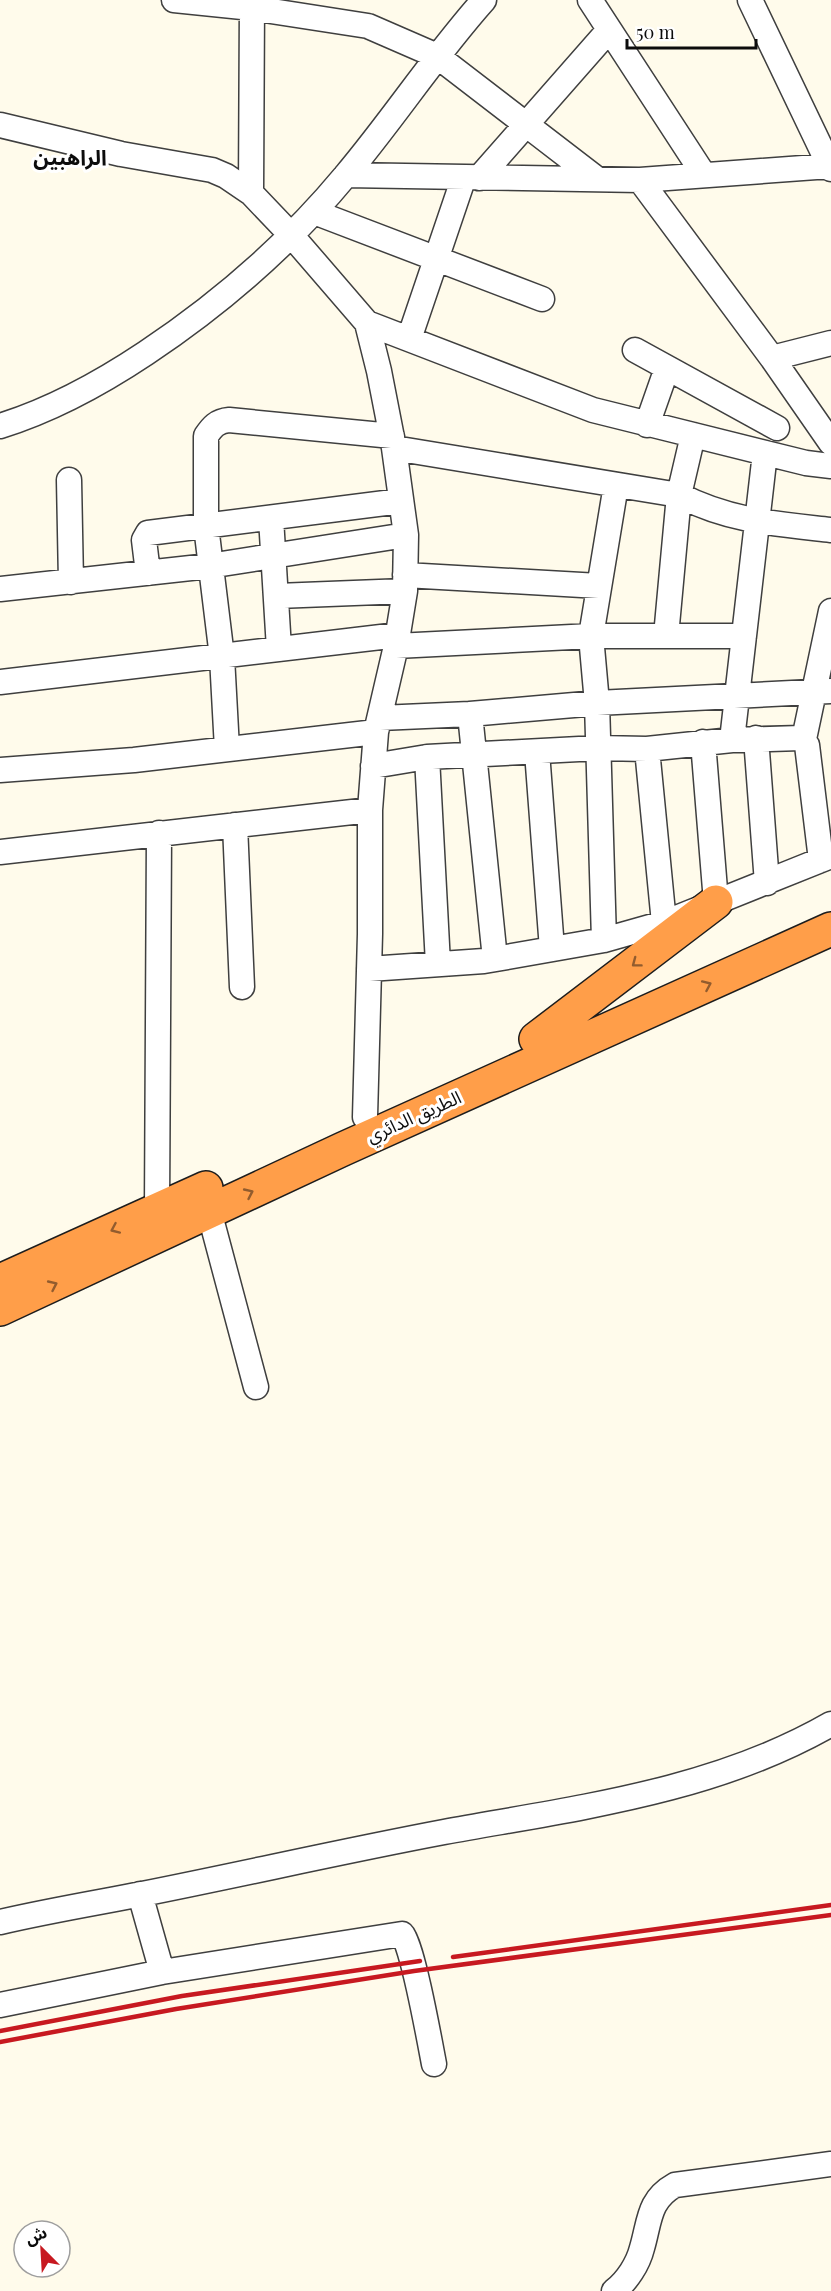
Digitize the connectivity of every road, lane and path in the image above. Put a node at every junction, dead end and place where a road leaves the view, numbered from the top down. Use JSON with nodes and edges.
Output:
{"nodes":[{"id":1,"x":174,"y":0,"type":"edge"},
{"id":2,"x":484,"y":0,"type":"edge"},
{"id":3,"x":590,"y":0,"type":"edge"},
{"id":4,"x":750,"y":0,"type":"edge"},
{"id":5,"x":252,"y":4,"type":"edge"},
{"id":6,"x":462,"y":10,"type":"edge"},
{"id":7,"x":609,"y":30,"type":"junction"},
{"id":8,"x":437,"y":56,"type":"junction"},
{"id":9,"x":525,"y":124,"type":"junction"},
{"id":10,"x":0,"y":125,"type":"edge"},
{"id":11,"x":830,"y":167,"type":"edge"},
{"id":12,"x":346,"y":175,"type":"junction"},
{"id":13,"x":704,"y":175,"type":"junction"},
{"id":14,"x":471,"y":177,"type":"junction"},
{"id":15,"x":597,"y":179,"type":"junction"},
{"id":16,"x":640,"y":180,"type":"junction"},
{"id":17,"x":251,"y":193,"type":"junction"},
{"id":18,"x":314,"y":212,"type":"junction"},
{"id":19,"x":292,"y":236,"type":"junction"},
{"id":20,"x":436,"y":259,"type":"junction"},
{"id":21,"x":542,"y":299,"type":"dead end"},
{"id":22,"x":367,"y":323,"type":"junction"},
{"id":23,"x":409,"y":339,"type":"junction"},
{"id":24,"x":831,"y":343,"type":"edge"},
{"id":25,"x":634,"y":350,"type":"dead end"},
{"id":26,"x":772,"y":358,"type":"junction"},
{"id":27,"x":667,"y":368,"type":"junction"},
{"id":28,"x":647,"y":424,"type":"junction"},
{"id":29,"x":0,"y":426,"type":"edge"},
{"id":30,"x":777,"y":428,"type":"dead end"},
{"id":31,"x":693,"y":435,"type":"junction"},
{"id":32,"x":393,"y":442,"type":"junction"},
{"id":33,"x":831,"y":444,"type":"edge"},
{"id":34,"x":765,"y":453,"type":"junction"},
{"id":35,"x":831,"y":466,"type":"edge"},
{"id":36,"x":69,"y":480,"type":"dead end"},
{"id":37,"x":616,"y":484,"type":"junction"},
{"id":38,"x":680,"y":495,"type":"junction"},
{"id":39,"x":401,"y":501,"type":"junction"},
{"id":40,"x":271,"y":518,"type":"junction"},
{"id":41,"x":757,"y":522,"type":"junction"},
{"id":42,"x":206,"y":526,"type":"junction"},
{"id":43,"x":831,"y":530,"type":"edge"},
{"id":44,"x":406,"y":535,"type":"junction"},
{"id":45,"x":274,"y":556,"type":"junction"},
{"id":46,"x":209,"y":566,"type":"junction"},
{"id":47,"x":148,"y":573,"type":"junction"},
{"id":48,"x":71,"y":582,"type":"junction"},
{"id":49,"x":405,"y":583,"type":"junction"},
{"id":50,"x":599,"y":586,"type":"junction"},
{"id":51,"x":0,"y":589,"type":"edge"},
{"id":52,"x":277,"y":596,"type":"junction"},
{"id":53,"x":830,"y":621,"type":"edge"},
{"id":54,"x":591,"y":636,"type":"junction"},
{"id":55,"x":666,"y":636,"type":"junction"},
{"id":56,"x":744,"y":636,"type":"junction"},
{"id":57,"x":397,"y":641,"type":"junction"},
{"id":58,"x":279,"y":649,"type":"junction"},
{"id":59,"x":222,"y":657,"type":"junction"},
{"id":60,"x":0,"y":682,"type":"edge"},
{"id":61,"x":822,"y":693,"type":"edge"},
{"id":62,"x":736,"y":697,"type":"junction"},
{"id":63,"x":597,"y":703,"type":"junction"},
{"id":64,"x":470,"y":714,"type":"junction"},
{"id":65,"x":378,"y":725,"type":"junction"},
{"id":66,"x":756,"y":738,"type":"junction"},
{"id":67,"x":804,"y":739,"type":"junction"},
{"id":68,"x":732,"y":740,"type":"junction"},
{"id":69,"x":703,"y":742,"type":"junction"},
{"id":70,"x":598,"y":748,"type":"junction"},
{"id":71,"x":648,"y":748,"type":"junction"},
{"id":72,"x":227,"y":749,"type":"junction"},
{"id":73,"x":537,"y":752,"type":"junction"},
{"id":74,"x":474,"y":755,"type":"junction"},
{"id":75,"x":427,"y":758,"type":"junction"},
{"id":76,"x":373,"y":766,"type":"junction"},
{"id":77,"x":0,"y":770,"type":"edge"},
{"id":78,"x":370,"y":810,"type":"junction"},
{"id":79,"x":235,"y":825,"type":"junction"},
{"id":80,"x":159,"y":833,"type":"junction"},
{"id":81,"x":0,"y":852,"type":"edge"},
{"id":82,"x":826,"y":858,"type":"edge"},
{"id":83,"x":767,"y":883,"type":"junction"},
{"id":84,"x":716,"y":902,"type":"junction"},
{"id":85,"x":831,"y":905,"type":"edge"},
{"id":86,"x":664,"y":923,"type":"junction"},
{"id":87,"x":831,"y":929,"type":"edge"},
{"id":88,"x":604,"y":940,"type":"junction"},
{"id":89,"x":552,"y":949,"type":"junction"},
{"id":90,"x":831,"y":951,"type":"edge"},
{"id":91,"x":495,"y":959,"type":"junction"},
{"id":92,"x":438,"y":964,"type":"junction"},
{"id":93,"x":369,"y":969,"type":"junction"},
{"id":94,"x":242,"y":987,"type":"dead end"},
{"id":95,"x":631,"y":1007,"type":"junction"},
{"id":96,"x":537,"y":1050,"type":"junction"},
{"id":97,"x":365,"y":1117,"type":"junction"},
{"id":98,"x":157,"y":1210,"type":"junction"},
{"id":99,"x":209,"y":1211,"type":"junction"},
{"id":100,"x":0,"y":1281,"type":"edge"},
{"id":101,"x":0,"y":1310,"type":"edge"},
{"id":102,"x":256,"y":1387,"type":"dead end"},
{"id":103,"x":831,"y":1724,"type":"edge"},
{"id":104,"x":140,"y":1894,"type":"junction"},
{"id":105,"x":0,"y":1922,"type":"edge"},
{"id":106,"x":162,"y":1972,"type":"junction"},
{"id":107,"x":0,"y":2005,"type":"edge"},
{"id":108,"x":434,"y":2064,"type":"dead end"},
{"id":109,"x":831,"y":2164,"type":"edge"},
{"id":110,"x":614,"y":2291,"type":"edge"}],
"edges":[{"from":1,"to":5,"type":"street"},
{"from":2,"to":6,"type":"street"},
{"from":3,"to":7,"type":"street"},
{"from":4,"to":11,"type":"street"},
{"from":5,"to":8,"type":"street"},
{"from":5,"to":17,"type":"street"},
{"from":6,"to":8,"type":"street"},
{"from":7,"to":9,"type":"street"},
{"from":7,"to":13,"type":"street"},
{"from":8,"to":9,"type":"street"},
{"from":8,"to":12,"type":"street"},
{"from":9,"to":14,"type":"street"},
{"from":9,"to":15,"type":"street"},
{"from":10,"to":17,"type":"street"},
{"from":11,"to":13,"type":"street"},
{"from":12,"to":14,"type":"street"},
{"from":12,"to":18,"type":"street"},
{"from":13,"to":16,"type":"street"},
{"from":14,"to":15,"type":"street"},
{"from":14,"to":20,"type":"street"},
{"from":15,"to":16,"type":"street"},
{"from":16,"to":26,"type":"street"},
{"from":17,"to":19,"type":"street"},
{"from":18,"to":19,"type":"street"},
{"from":18,"to":20,"type":"street"},
{"from":19,"to":22,"type":"street"},
{"from":19,"to":29,"type":"street"},
{"from":20,"to":21,"type":"street"},
{"from":20,"to":23,"type":"street"},
{"from":22,"to":23,"type":"street"},
{"from":22,"to":32,"type":"street"},
{"from":23,"to":28,"type":"street"},
{"from":24,"to":26,"type":"street"},
{"from":25,"to":27,"type":"street"},
{"from":26,"to":33,"type":"street"},
{"from":27,"to":28,"type":"street"},
{"from":27,"to":30,"type":"street"},
{"from":28,"to":31,"type":"street"},
{"from":31,"to":34,"type":"street"},
{"from":31,"to":38,"type":"street"},
{"from":32,"to":37,"type":"street"},
{"from":32,"to":39,"type":"street"},
{"from":32,"to":42,"type":"street"},
{"from":34,"to":35,"type":"street"},
{"from":34,"to":41,"type":"street"},
{"from":36,"to":48,"type":"street"},
{"from":37,"to":38,"type":"street"},
{"from":37,"to":50,"type":"street"},
{"from":38,"to":41,"type":"street"},
{"from":38,"to":55,"type":"street"},
{"from":39,"to":40,"type":"street"},
{"from":39,"to":44,"type":"street"},
{"from":40,"to":42,"type":"street"},
{"from":40,"to":45,"type":"street"},
{"from":41,"to":43,"type":"street"},
{"from":41,"to":56,"type":"street"},
{"from":42,"to":46,"type":"street"},
{"from":42,"to":47,"type":"street"},
{"from":44,"to":45,"type":"street"},
{"from":44,"to":49,"type":"street"},
{"from":45,"to":46,"type":"street"},
{"from":45,"to":52,"type":"street"},
{"from":46,"to":47,"type":"street"},
{"from":46,"to":59,"type":"street"},
{"from":47,"to":48,"type":"street"},
{"from":48,"to":51,"type":"street"},
{"from":49,"to":50,"type":"street"},
{"from":49,"to":52,"type":"street"},
{"from":49,"to":57,"type":"street"},
{"from":50,"to":54,"type":"street"},
{"from":52,"to":58,"type":"street"},
{"from":53,"to":61,"type":"street"},
{"from":54,"to":55,"type":"street"},
{"from":54,"to":57,"type":"street"},
{"from":54,"to":63,"type":"street"},
{"from":55,"to":56,"type":"street"},
{"from":56,"to":62,"type":"street"},
{"from":57,"to":58,"type":"street"},
{"from":57,"to":65,"type":"street"},
{"from":58,"to":59,"type":"street"},
{"from":59,"to":60,"type":"street"},
{"from":59,"to":72,"type":"street"},
{"from":61,"to":62,"type":"street"},
{"from":61,"to":67,"type":"street"},
{"from":62,"to":63,"type":"street"},
{"from":62,"to":68,"type":"street"},
{"from":63,"to":64,"type":"street"},
{"from":63,"to":70,"type":"street"},
{"from":64,"to":65,"type":"street"},
{"from":64,"to":74,"type":"street"},
{"from":65,"to":72,"type":"street"},
{"from":65,"to":76,"type":"street"},
{"from":66,"to":67,"type":"street"},
{"from":66,"to":68,"type":"street"},
{"from":66,"to":83,"type":"street"},
{"from":67,"to":82,"type":"street"},
{"from":68,"to":69,"type":"street"},
{"from":69,"to":71,"type":"street"},
{"from":69,"to":84,"type":"street"},
{"from":70,"to":71,"type":"street"},
{"from":70,"to":73,"type":"street"},
{"from":70,"to":88,"type":"street"},
{"from":71,"to":86,"type":"street"},
{"from":72,"to":77,"type":"street"},
{"from":73,"to":74,"type":"street"},
{"from":73,"to":89,"type":"street"},
{"from":74,"to":75,"type":"street"},
{"from":74,"to":91,"type":"street"},
{"from":75,"to":76,"type":"street"},
{"from":75,"to":92,"type":"street"},
{"from":76,"to":78,"type":"street"},
{"from":78,"to":79,"type":"street"},
{"from":78,"to":93,"type":"street"},
{"from":79,"to":80,"type":"street"},
{"from":79,"to":94,"type":"street"},
{"from":80,"to":81,"type":"street"},
{"from":80,"to":98,"type":"street"},
{"from":82,"to":83,"type":"street"},
{"from":83,"to":84,"type":"street"},
{"from":84,"to":86,"type":"street"},
{"from":84,"to":96,"type":"highway","one_way":true},
{"from":85,"to":95,"type":"highway","name":"الطريق الدائري"},
{"from":86,"to":88,"type":"street"},
{"from":95,"to":87,"type":"highway","name":"الطريق الدائري","one_way":true},
{"from":88,"to":89,"type":"street"},
{"from":89,"to":91,"type":"street"},
{"from":90,"to":96,"type":"highway"},
{"from":91,"to":92,"type":"street"},
{"from":92,"to":93,"type":"street"},
{"from":93,"to":97,"type":"street"},
{"from":95,"to":96,"type":"highway","name":"الطريق الدائري"},
{"from":96,"to":97,"type":"highway","name":"الطريق الدائري"},
{"from":99,"to":96,"type":"highway","name":"الطريق الدائري","one_way":true},
{"from":97,"to":98,"type":"highway","name":"الطريق الدائري"},
{"from":98,"to":100,"type":"highway","name":"الطريق الدائري","one_way":true},
{"from":101,"to":99,"type":"highway","name":"الطريق الدائري","one_way":true},
{"from":99,"to":102,"type":"street"},
{"from":103,"to":104,"type":"street"},
{"from":104,"to":105,"type":"street"},
{"from":104,"to":106,"type":"street"},
{"from":106,"to":107,"type":"street"},
{"from":106,"to":108,"type":"street"},
{"from":109,"to":110,"type":"street"}]}
